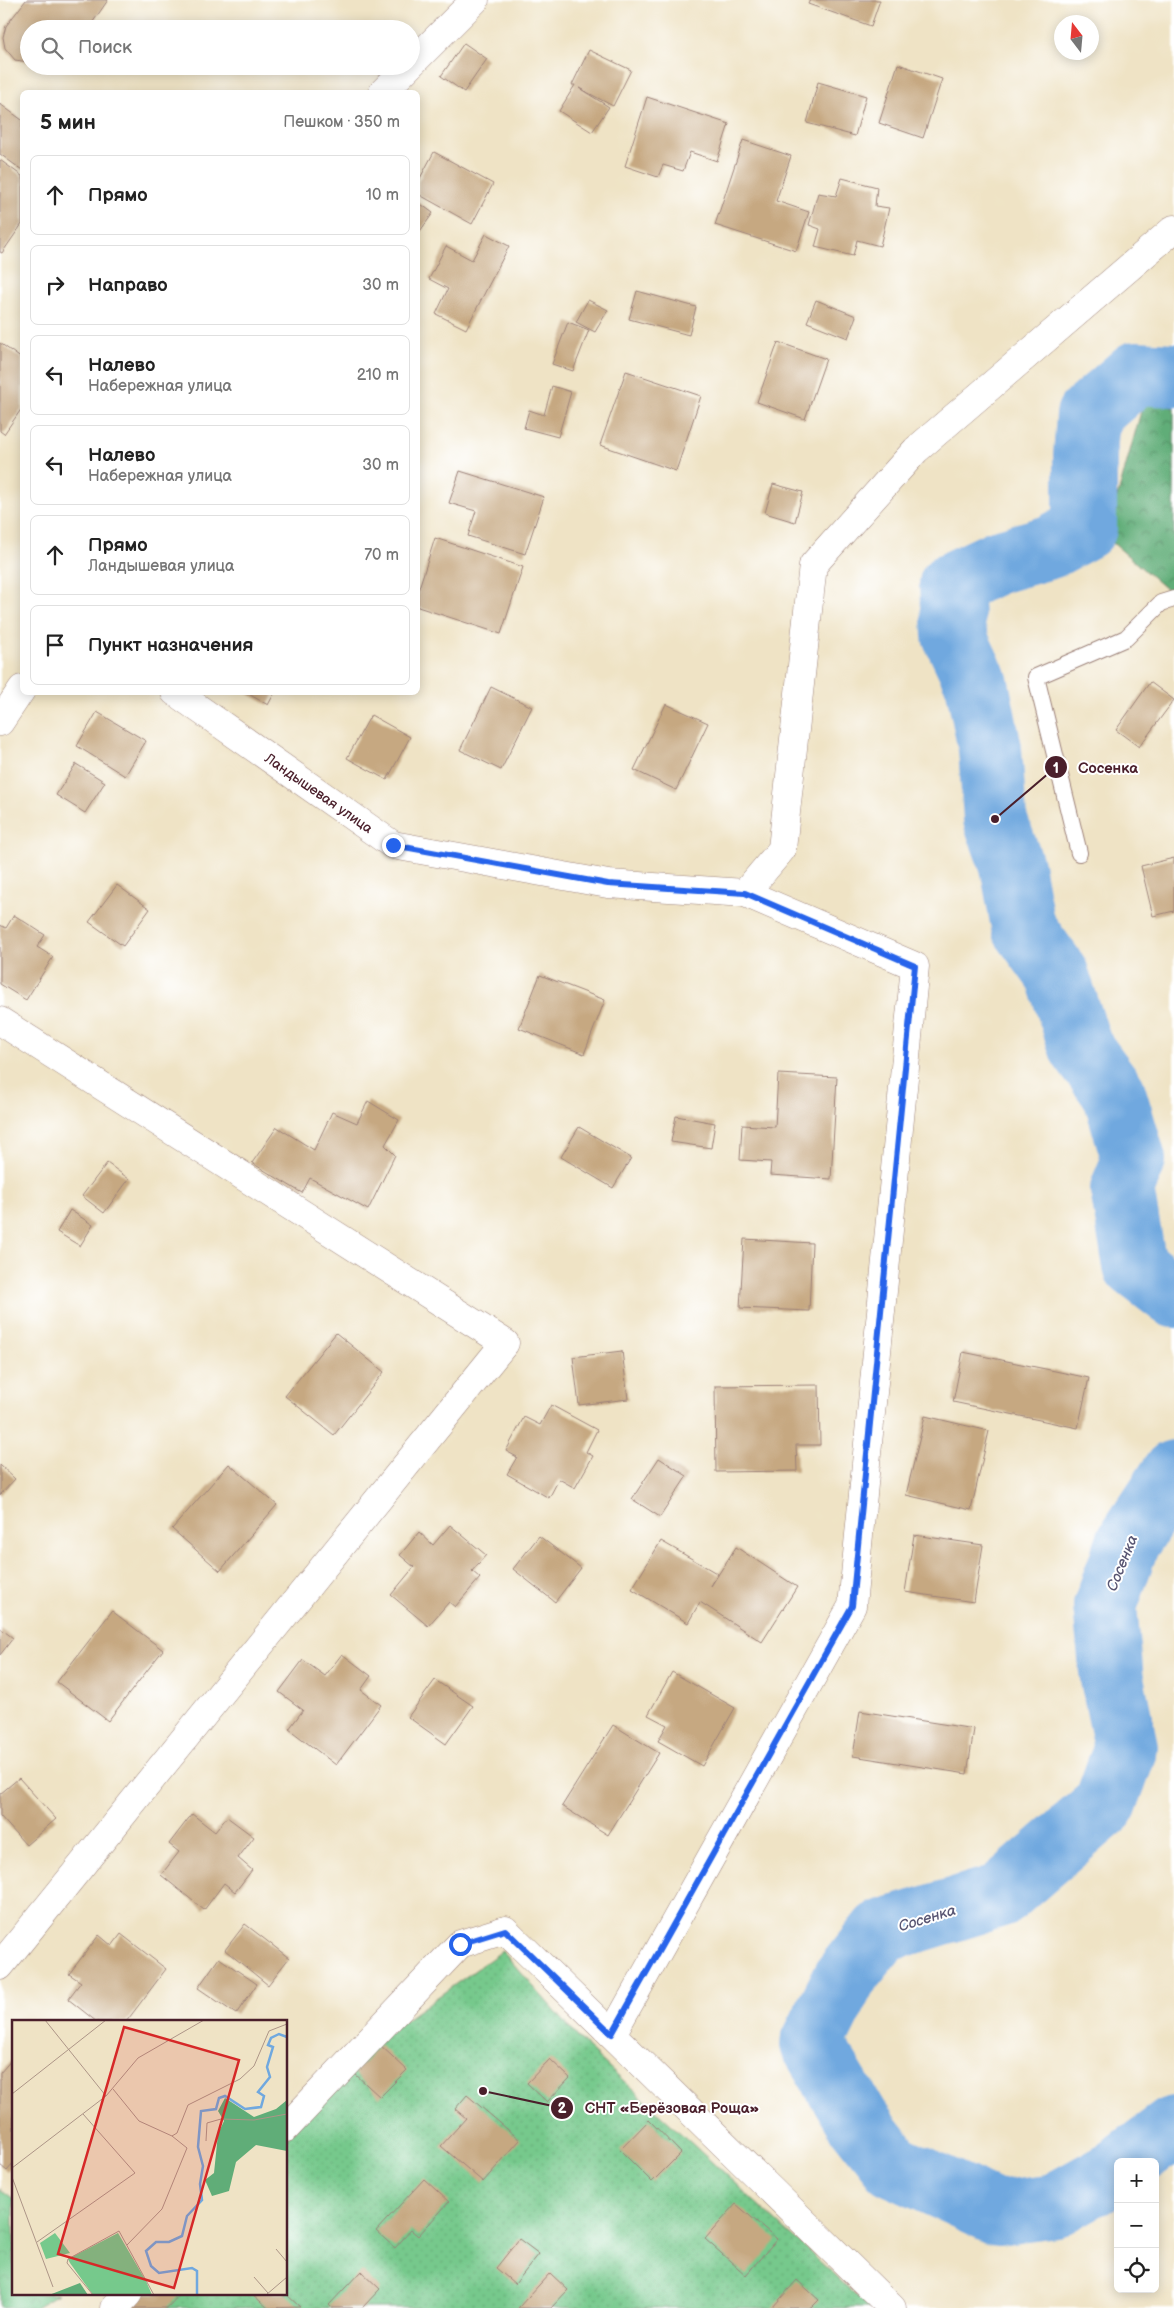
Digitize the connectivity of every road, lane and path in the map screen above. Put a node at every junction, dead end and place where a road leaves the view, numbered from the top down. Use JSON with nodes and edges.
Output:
{"nodes":[{"id":1,"x":475,"y":0,"type":"edge"},
{"id":2,"x":420,"y":55,"type":"edge"},
{"id":3,"x":400,"y":75,"type":"edge"},
{"id":4,"x":385,"y":90,"type":"edge"},
{"id":5,"x":1174,"y":229,"type":"edge"},
{"id":6,"x":1174,"y":599,"type":"edge"},
{"id":7,"x":13,"y":692,"type":"edge"},
{"id":8,"x":179,"y":695,"type":"edge"},
{"id":9,"x":0,"y":722,"type":"edge"},
{"id":10,"x":1079,"y":854,"type":"dead end"},
{"id":11,"x":745,"y":893,"type":"junction"},
{"id":12,"x":0,"y":1021,"type":"edge"},
{"id":13,"x":0,"y":1966,"type":"edge"},
{"id":14,"x":612,"y":2034,"type":"junction"},
{"id":15,"x":288,"y":2126,"type":"edge"},
{"id":16,"x":126,"y":2296,"type":"edge"},
{"id":17,"x":115,"y":2308,"type":"edge"},
{"id":18,"x":892,"y":2308,"type":"edge"}],
"edges":[{"from":1,"to":2,"type":"street"},
{"from":3,"to":4,"type":"street"},
{"from":5,"to":11,"type":"street"},
{"from":6,"to":10,"type":"lane"},
{"from":7,"to":9,"type":"street"},
{"from":8,"to":11,"type":"street","name":"Ландышевая улица"},
{"from":11,"to":14,"type":"street","name":"Ландышевая улица"},
{"from":12,"to":13,"type":"street"},
{"from":14,"to":15,"type":"street"},
{"from":14,"to":18,"type":"street"},
{"from":16,"to":17,"type":"street"}]}
